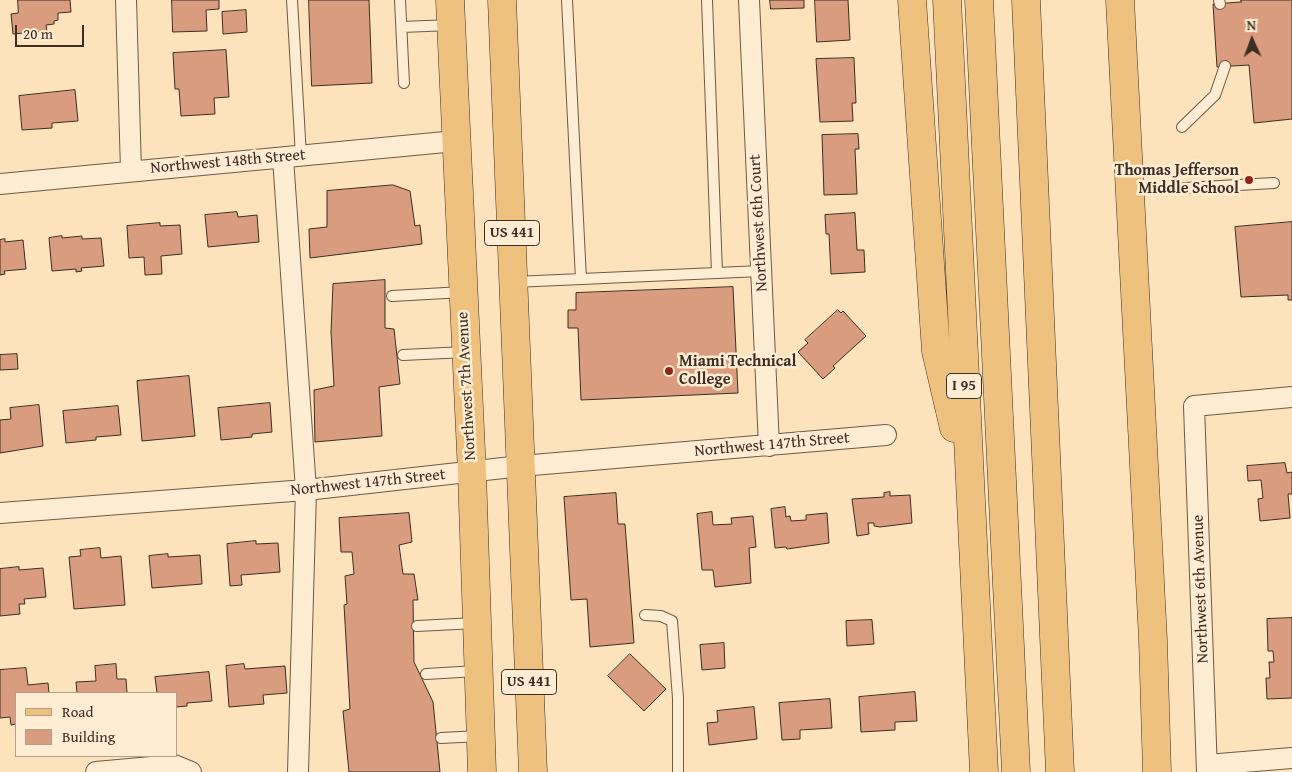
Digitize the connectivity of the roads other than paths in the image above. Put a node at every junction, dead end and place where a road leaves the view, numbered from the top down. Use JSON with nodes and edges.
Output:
{"nodes":[{"id":1,"x":126,"y":0,"type":"edge"},
{"id":2,"x":292,"y":0,"type":"edge"},
{"id":3,"x":400,"y":0,"type":"edge"},
{"id":4,"x":502,"y":0,"type":"edge"},
{"id":5,"x":567,"y":0,"type":"edge"},
{"id":6,"x":707,"y":0,"type":"edge"},
{"id":7,"x":749,"y":0,"type":"edge"},
{"id":8,"x":912,"y":0,"type":"edge"},
{"id":9,"x":947,"y":0,"type":"edge"},
{"id":10,"x":979,"y":0,"type":"edge"},
{"id":11,"x":1026,"y":0,"type":"edge"},
{"id":12,"x":1120,"y":0,"type":"edge"},
{"id":13,"x":450,"y":12,"type":"edge"},
{"id":14,"x":402,"y":27,"type":"junction"},
{"id":15,"x":1225,"y":66,"type":"dead end"},
{"id":16,"x":404,"y":83,"type":"dead end"},
{"id":17,"x":1182,"y":126,"type":"dead end"},
{"id":18,"x":456,"y":141,"type":"junction"},
{"id":19,"x":292,"y":157,"type":"junction"},
{"id":20,"x":130,"y":171,"type":"junction"},
{"id":21,"x":1274,"y":183,"type":"dead end"},
{"id":22,"x":0,"y":184,"type":"edge"},
{"id":23,"x":1185,"y":188,"type":"dead end"},
{"id":24,"x":761,"y":271,"type":"junction"},
{"id":25,"x":717,"y":273,"type":"junction"},
{"id":26,"x":581,"y":279,"type":"junction"},
{"id":27,"x":514,"y":282,"type":"junction"},
{"id":28,"x":463,"y":292,"type":"junction"},
{"id":29,"x":392,"y":296,"type":"dead end"},
{"id":30,"x":466,"y":352,"type":"junction"},
{"id":31,"x":402,"y":355,"type":"dead end"},
{"id":32,"x":1292,"y":397,"type":"edge"},
{"id":33,"x":886,"y":435,"type":"dead end"},
{"id":34,"x":769,"y":446,"type":"junction"},
{"id":35,"x":521,"y":466,"type":"junction"},
{"id":36,"x":472,"y":473,"type":"junction"},
{"id":37,"x":306,"y":490,"type":"junction"},
{"id":38,"x":970,"y":497,"type":"junction"},
{"id":39,"x":0,"y":513,"type":"edge"},
{"id":40,"x":645,"y":615,"type":"dead end"},
{"id":41,"x":477,"y":623,"type":"junction"},
{"id":42,"x":417,"y":626,"type":"dead end"},
{"id":43,"x":479,"y":671,"type":"junction"},
{"id":44,"x":426,"y":674,"type":"dead end"},
{"id":45,"x":481,"y":736,"type":"junction"},
{"id":46,"x":441,"y":738,"type":"dead end"},
{"id":47,"x":1292,"y":758,"type":"edge"},
{"id":48,"x":1207,"y":769,"type":"edge"},
{"id":49,"x":96,"y":772,"type":"edge"},
{"id":50,"x":190,"y":772,"type":"edge"},
{"id":51,"x":298,"y":772,"type":"edge"},
{"id":52,"x":482,"y":772,"type":"edge"},
{"id":53,"x":533,"y":772,"type":"edge"},
{"id":54,"x":678,"y":772,"type":"edge"},
{"id":55,"x":984,"y":772,"type":"edge"},
{"id":56,"x":1016,"y":772,"type":"edge"},
{"id":57,"x":1060,"y":772,"type":"edge"},
{"id":58,"x":1157,"y":772,"type":"edge"}],
"edges":[{"from":1,"to":20,"type":"street"},
{"from":2,"to":19,"type":"lane"},
{"from":3,"to":14,"type":"lane"},
{"from":4,"to":27,"type":"main road","number":"US 441"},
{"from":5,"to":26,"type":"lane"},
{"from":6,"to":25,"type":"lane"},
{"from":7,"to":24,"type":"street","name":"Northwest 6th Court"},
{"from":8,"to":38,"type":"main road"},
{"from":9,"to":38,"type":"main road","number":"I 95"},
{"from":10,"to":56,"type":"main road"},
{"from":11,"to":57,"type":"main road"},
{"from":12,"to":58,"type":"main road"},
{"from":13,"to":14,"type":"lane"},
{"from":13,"to":18,"type":"main road","name":"Northwest 7th Avenue","number":"US 441"},
{"from":14,"to":16,"type":"lane"},
{"from":15,"to":17,"type":"lane"},
{"from":18,"to":19,"type":"street","name":"Northwest 148th Street"},
{"from":18,"to":28,"type":"main road","name":"Northwest 7th Avenue","number":"US 441"},
{"from":19,"to":20,"type":"street","name":"Northwest 148th Street"},
{"from":19,"to":37,"type":"street"},
{"from":20,"to":22,"type":"street","name":"Northwest 148th Street"},
{"from":21,"to":23,"type":"lane"},
{"from":24,"to":25,"type":"lane"},
{"from":24,"to":34,"type":"street","name":"Northwest 6th Court"},
{"from":25,"to":26,"type":"lane"},
{"from":26,"to":27,"type":"lane"},
{"from":27,"to":35,"type":"main road","number":"US 441"},
{"from":28,"to":29,"type":"lane"},
{"from":28,"to":30,"type":"main road","name":"Northwest 7th Avenue","number":"US 441"},
{"from":30,"to":31,"type":"lane"},
{"from":30,"to":36,"type":"main road","name":"Northwest 7th Avenue","number":"US 441"},
{"from":32,"to":48,"type":"street","name":"Northwest 6th Avenue"},
{"from":33,"to":34,"type":"street","name":"Northwest 147th Street"},
{"from":34,"to":35,"type":"street","name":"Northwest 147th Street"},
{"from":35,"to":36,"type":"street","name":"Northwest 147th Street"},
{"from":35,"to":53,"type":"main road","number":"US 441"},
{"from":36,"to":37,"type":"street","name":"Northwest 147th Street"},
{"from":36,"to":41,"type":"main road","name":"Northwest 7th Avenue","number":"US 441"},
{"from":37,"to":39,"type":"street","name":"Northwest 147th Street"},
{"from":37,"to":51,"type":"street"},
{"from":38,"to":55,"type":"main road","number":"I 95"},
{"from":40,"to":54,"type":"lane"},
{"from":41,"to":42,"type":"lane"},
{"from":41,"to":43,"type":"main road","name":"Northwest 7th Avenue","number":"US 441"},
{"from":43,"to":44,"type":"lane"},
{"from":43,"to":45,"type":"main road","name":"Northwest 7th Avenue","number":"US 441"},
{"from":45,"to":46,"type":"lane"},
{"from":45,"to":52,"type":"main road","name":"Northwest 7th Avenue","number":"US 441"},
{"from":47,"to":48,"type":"street"},
{"from":49,"to":50,"type":"street"}]}
